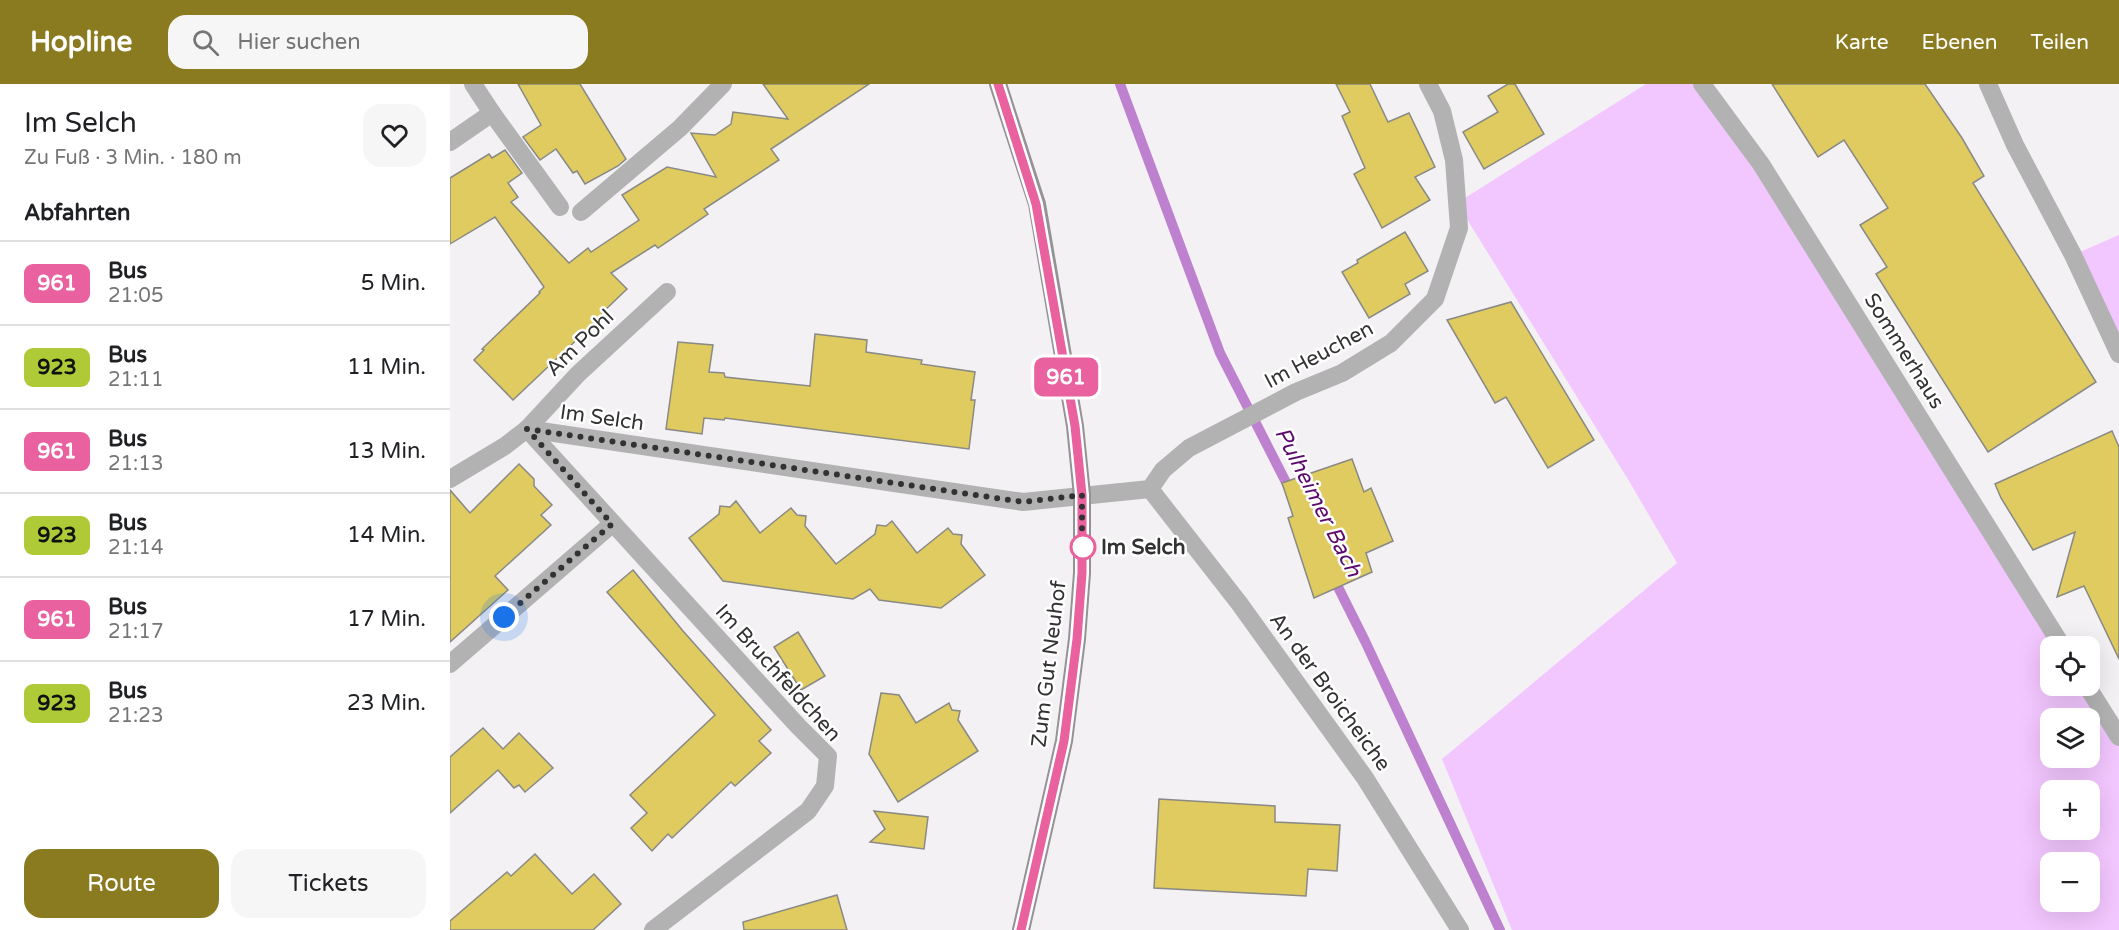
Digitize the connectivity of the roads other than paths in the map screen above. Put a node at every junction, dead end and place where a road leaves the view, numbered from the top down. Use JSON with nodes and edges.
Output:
{"nodes":[{"id":1,"x":473,"y":84,"type":"edge"},
{"id":2,"x":723,"y":84,"type":"edge"},
{"id":3,"x":998,"y":84,"type":"edge"},
{"id":4,"x":1428,"y":84,"type":"edge"},
{"id":5,"x":1702,"y":84,"type":"edge"},
{"id":6,"x":1988,"y":84,"type":"edge"},
{"id":7,"x":492,"y":113,"type":"junction"},
{"id":8,"x":450,"y":142,"type":"edge"},
{"id":9,"x":560,"y":207,"type":"dead end"},
{"id":10,"x":581,"y":212,"type":"dead end"},
{"id":11,"x":667,"y":292,"type":"dead end"},
{"id":12,"x":2119,"y":354,"type":"edge"},
{"id":13,"x":527,"y":429,"type":"junction"},
{"id":14,"x":450,"y":478,"type":"edge"},
{"id":15,"x":1150,"y":489,"type":"junction"},
{"id":16,"x":1082,"y":495,"type":"junction"},
{"id":17,"x":612,"y":524,"type":"junction"},
{"id":18,"x":2056,"y":636,"type":"edge"},
{"id":19,"x":450,"y":664,"type":"edge"},
{"id":20,"x":2093,"y":696,"type":"edge"},
{"id":21,"x":2119,"y":738,"type":"edge"},
{"id":22,"x":653,"y":930,"type":"edge"},
{"id":23,"x":1021,"y":930,"type":"edge"},
{"id":24,"x":1460,"y":930,"type":"edge"}],
"edges":[{"from":1,"to":7,"type":"street"},
{"from":2,"to":10,"type":"street"},
{"from":3,"to":16,"type":"main road","name":"Zum Gut Neuhof"},
{"from":4,"to":15,"type":"street","name":"Im Heuchen"},
{"from":5,"to":18,"type":"street","name":"Sommerhaus"},
{"from":6,"to":12,"type":"street"},
{"from":7,"to":8,"type":"street"},
{"from":7,"to":9,"type":"street"},
{"from":11,"to":13,"type":"street","name":"Am Pohl"},
{"from":13,"to":14,"type":"street"},
{"from":13,"to":16,"type":"street","name":"Im Selch"},
{"from":13,"to":17,"type":"street","name":"Im Bruchfeldchen"},
{"from":15,"to":16,"type":"street"},
{"from":15,"to":24,"type":"street","name":"An der Broicheiche"},
{"from":16,"to":23,"type":"main road","name":"Zum Gut Neuhof"},
{"from":17,"to":19,"type":"street"},
{"from":17,"to":22,"type":"street","name":"Im Bruchfeldchen"},
{"from":20,"to":21,"type":"street"}]}
